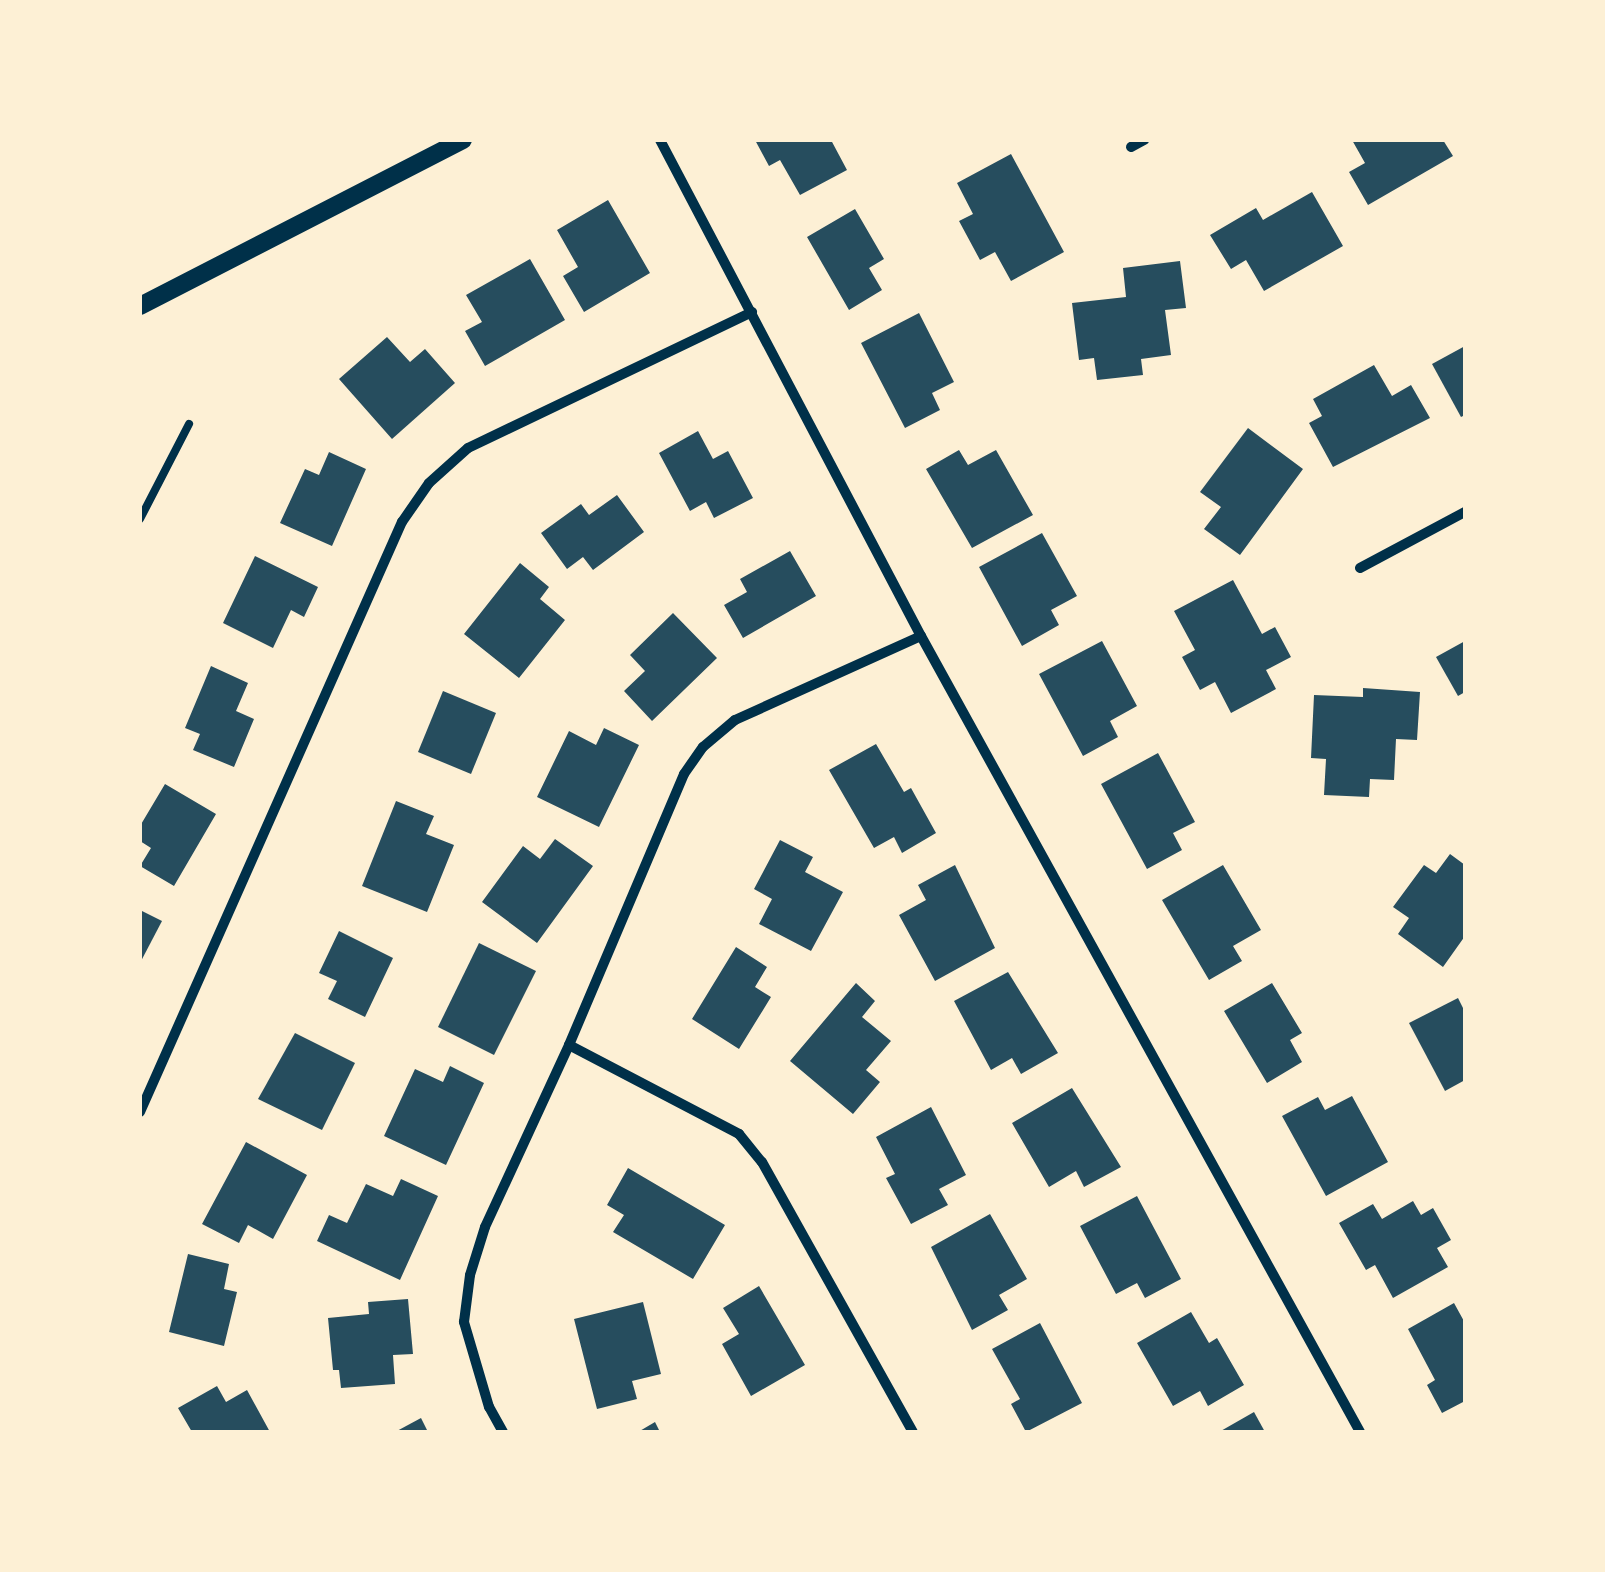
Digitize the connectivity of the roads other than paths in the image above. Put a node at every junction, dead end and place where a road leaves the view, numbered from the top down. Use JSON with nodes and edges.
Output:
{"nodes":[{"id":1,"x":463,"y":140,"type":"edge"},
{"id":2,"x":660,"y":140,"type":"edge"},
{"id":3,"x":1144,"y":140,"type":"edge"},
{"id":4,"x":1131,"y":147,"type":"dead end"},
{"id":5,"x":140,"y":306,"type":"edge"},
{"id":6,"x":752,"y":312,"type":"junction"},
{"id":7,"x":189,"y":424,"type":"dead end"},
{"id":8,"x":1465,"y":512,"type":"edge"},
{"id":9,"x":140,"y":519,"type":"edge"},
{"id":10,"x":1360,"y":568,"type":"dead end"},
{"id":11,"x":921,"y":636,"type":"junction"},
{"id":12,"x":569,"y":1045,"type":"junction"},
{"id":13,"x":140,"y":1112,"type":"edge"},
{"id":14,"x":503,"y":1432,"type":"edge"},
{"id":15,"x":914,"y":1432,"type":"edge"},
{"id":16,"x":1360,"y":1432,"type":"edge"}],
"edges":[{"from":1,"to":5,"type":"street"},
{"from":2,"to":6,"type":"street"},
{"from":3,"to":4,"type":"street"},
{"from":6,"to":11,"type":"street"},
{"from":6,"to":13,"type":"street"},
{"from":7,"to":9,"type":"lane"},
{"from":8,"to":10,"type":"street"},
{"from":11,"to":12,"type":"street"},
{"from":11,"to":16,"type":"street"},
{"from":12,"to":14,"type":"street"},
{"from":12,"to":15,"type":"street"}]}
